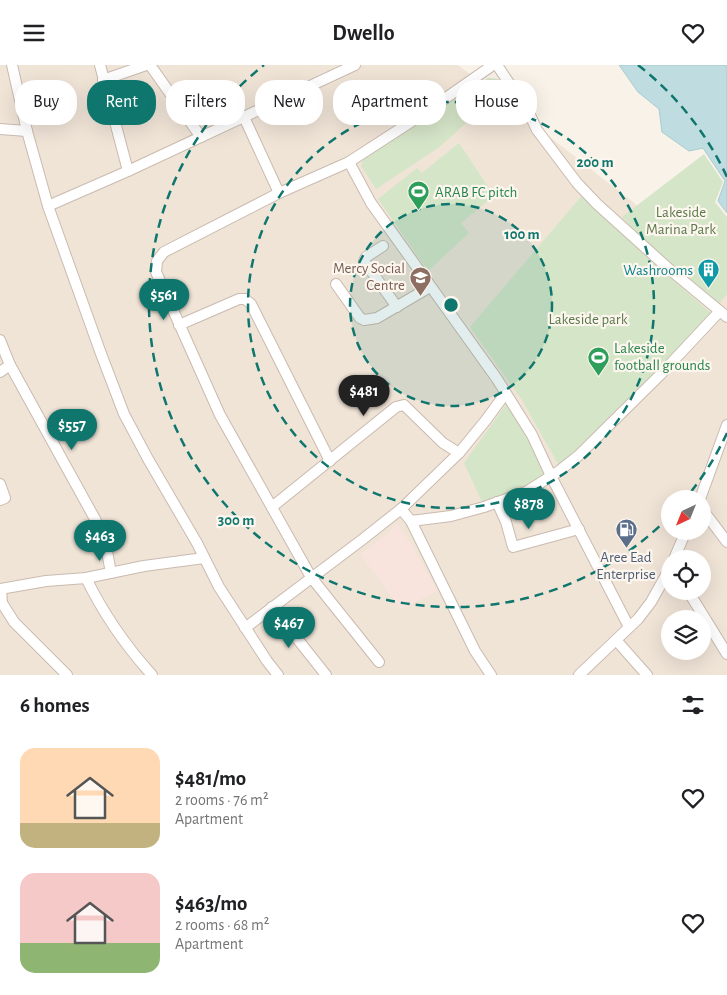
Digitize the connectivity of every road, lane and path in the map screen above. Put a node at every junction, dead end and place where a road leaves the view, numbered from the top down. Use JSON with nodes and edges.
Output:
{"nodes":[{"id":1,"x":12,"y":65,"type":"edge"},
{"id":2,"x":100,"y":65,"type":"edge"},
{"id":3,"x":146,"y":65,"type":"edge"},
{"id":4,"x":150,"y":65,"type":"edge"},
{"id":5,"x":355,"y":65,"type":"edge"},
{"id":6,"x":493,"y":65,"type":"edge"},
{"id":7,"x":497,"y":65,"type":"edge"},
{"id":8,"x":103,"y":80,"type":"joint"},
{"id":9,"x":245,"y":117,"type":"edge"},
{"id":10,"x":245,"y":119,"type":"edge"},
{"id":11,"x":115,"y":125,"type":"edge"},
{"id":12,"x":227,"y":125,"type":"edge"},
{"id":13,"x":0,"y":129,"type":"edge"},
{"id":14,"x":27,"y":131,"type":"junction"},
{"id":15,"x":201,"y":137,"type":"junction"},
{"id":16,"x":349,"y":162,"type":"junction"},
{"id":17,"x":128,"y":171,"type":"junction"},
{"id":18,"x":279,"y":193,"type":"junction"},
{"id":19,"x":48,"y":206,"type":"junction"},
{"id":20,"x":383,"y":246,"type":"dead end"},
{"id":21,"x":336,"y":283,"type":"dead end"},
{"id":22,"x":430,"y":287,"type":"junction"},
{"id":23,"x":398,"y":307,"type":"junction"},
{"id":24,"x":723,"y":315,"type":"edge"},
{"id":25,"x":179,"y":325,"type":"junction"},
{"id":26,"x":0,"y":340,"type":"edge"},
{"id":27,"x":10,"y":365,"type":"junction"},
{"id":28,"x":0,"y":372,"type":"edge"},
{"id":29,"x":505,"y":393,"type":"junction"},
{"id":30,"x":726,"y":430,"type":"edge"},
{"id":31,"x":459,"y":453,"type":"junction"},
{"id":32,"x":330,"y":461,"type":"junction"},
{"id":33,"x":551,"y":476,"type":"junction"},
{"id":34,"x":0,"y":484,"type":"edge"},
{"id":35,"x":703,"y":490,"type":"edge"},
{"id":36,"x":0,"y":500,"type":"edge"},
{"id":37,"x":497,"y":502,"type":"junction"},
{"id":38,"x":272,"y":507,"type":"junction"},
{"id":39,"x":401,"y":509,"type":"junction"},
{"id":40,"x":411,"y":521,"type":"junction"},
{"id":41,"x":711,"y":521,"type":"edge"},
{"id":42,"x":579,"y":529,"type":"junction"},
{"id":43,"x":727,"y":542,"type":"edge"},
{"id":44,"x":204,"y":558,"type":"junction"},
{"id":45,"x":111,"y":573,"type":"junction"},
{"id":46,"x":311,"y":577,"type":"junction"},
{"id":47,"x":86,"y":578,"type":"junction"},
{"id":48,"x":661,"y":584,"type":"edge"},
{"id":49,"x":0,"y":589,"type":"edge"},
{"id":50,"x":694,"y":600,"type":"edge"},
{"id":51,"x":272,"y":607,"type":"junction"},
{"id":52,"x":629,"y":627,"type":"junction"},
{"id":53,"x":245,"y":628,"type":"junction"},
{"id":54,"x":616,"y":640,"type":"junction"},
{"id":55,"x":727,"y":654,"type":"edge"},
{"id":56,"x":379,"y":662,"type":"dead end"},
{"id":57,"x":145,"y":673,"type":"edge"},
{"id":58,"x":585,"y":673,"type":"edge"},
{"id":59,"x":67,"y":675,"type":"edge"},
{"id":60,"x":278,"y":675,"type":"edge"},
{"id":61,"x":326,"y":675,"type":"edge"},
{"id":62,"x":491,"y":675,"type":"edge"},
{"id":63,"x":647,"y":675,"type":"edge"}],
"edges":[{"from":1,"to":14,"type":"street"},
{"from":2,"to":8,"type":"street"},
{"from":3,"to":8,"type":"street"},
{"from":4,"to":15,"type":"street"},
{"from":5,"to":9,"type":"street"},
{"from":6,"to":16,"type":"street"},
{"from":7,"to":24,"type":"street"},
{"from":10,"to":18,"type":"street"},
{"from":11,"to":17,"type":"street"},
{"from":12,"to":15,"type":"street"},
{"from":13,"to":14,"type":"street"},
{"from":14,"to":19,"type":"street"},
{"from":15,"to":17,"type":"street"},
{"from":16,"to":18,"type":"street"},
{"from":16,"to":22,"type":"street"},
{"from":17,"to":19,"type":"street"},
{"from":18,"to":25,"type":"street"},
{"from":19,"to":44,"type":"street"},
{"from":20,"to":23,"type":"street"},
{"from":21,"to":23,"type":"street"},
{"from":22,"to":23,"type":"street"},
{"from":22,"to":29,"type":"street"},
{"from":24,"to":33,"type":"street"},
{"from":25,"to":32,"type":"street"},
{"from":25,"to":38,"type":"street"},
{"from":26,"to":27,"type":"street"},
{"from":27,"to":28,"type":"street"},
{"from":27,"to":45,"type":"street"},
{"from":29,"to":31,"type":"street"},
{"from":29,"to":33,"type":"street"},
{"from":30,"to":35,"type":"street"},
{"from":31,"to":32,"type":"street"},
{"from":31,"to":39,"type":"street"},
{"from":32,"to":38,"type":"street"},
{"from":33,"to":37,"type":"street"},
{"from":33,"to":42,"type":"street"},
{"from":34,"to":36,"type":"street"},
{"from":37,"to":40,"type":"street"},
{"from":37,"to":42,"type":"street"},
{"from":38,"to":46,"type":"street"},
{"from":39,"to":40,"type":"street"},
{"from":39,"to":46,"type":"street"},
{"from":40,"to":62,"type":"street"},
{"from":41,"to":43,"type":"street"},
{"from":42,"to":52,"type":"street"},
{"from":44,"to":45,"type":"street"},
{"from":44,"to":53,"type":"street"},
{"from":45,"to":47,"type":"street"},
{"from":46,"to":51,"type":"street"},
{"from":46,"to":56,"type":"street"},
{"from":47,"to":49,"type":"street"},
{"from":47,"to":57,"type":"street"},
{"from":48,"to":52,"type":"street"},
{"from":49,"to":59,"type":"street"},
{"from":50,"to":55,"type":"street"},
{"from":51,"to":53,"type":"street"},
{"from":51,"to":61,"type":"street"},
{"from":52,"to":54,"type":"street"},
{"from":53,"to":60,"type":"street"},
{"from":54,"to":58,"type":"street"},
{"from":54,"to":63,"type":"street"}]}
